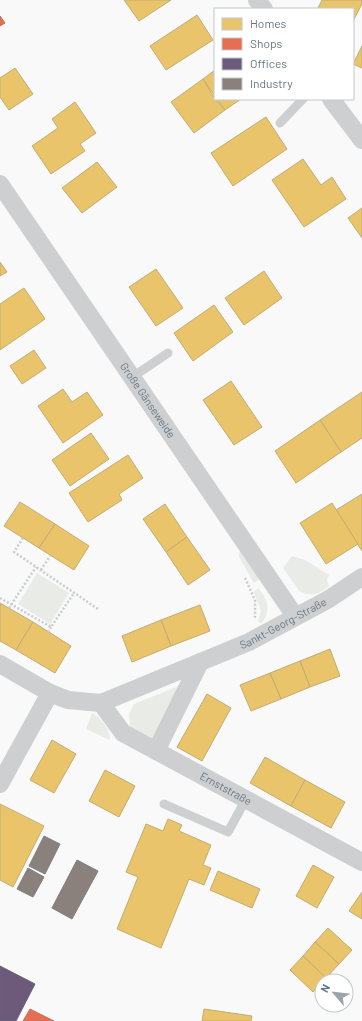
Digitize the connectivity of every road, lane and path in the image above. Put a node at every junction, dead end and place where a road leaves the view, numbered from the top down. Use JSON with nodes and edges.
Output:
{"nodes":[{"id":1,"x":257,"y":0,"type":"edge"},
{"id":2,"x":263,"y":8,"type":"edge"},
{"id":3,"x":302,"y":100,"type":"edge"},
{"id":4,"x":332,"y":100,"type":"edge"},
{"id":5,"x":280,"y":123,"type":"dead end"},
{"id":6,"x":362,"y":140,"type":"edge"},
{"id":7,"x":0,"y":184,"type":"edge"},
{"id":8,"x":168,"y":353,"type":"dead end"},
{"id":9,"x":131,"y":378,"type":"junction"},
{"id":10,"x":23,"y":538,"type":"dead end"},
{"id":11,"x":50,"y":556,"type":"dead end"},
{"id":12,"x":36,"y":567,"type":"junction"},
{"id":13,"x":40,"y":570,"type":"junction"},
{"id":14,"x":242,"y":571,"type":"dead end"},
{"id":15,"x":362,"y":577,"type":"edge"},
{"id":16,"x":74,"y":593,"type":"junction"},
{"id":17,"x":0,"y":598,"type":"edge"},
{"id":18,"x":12,"y":604,"type":"junction"},
{"id":19,"x":9,"y":608,"type":"dead end"},
{"id":20,"x":98,"y":609,"type":"dead end"},
{"id":21,"x":295,"y":616,"type":"junction"},
{"id":22,"x":253,"y":624,"type":"dead end"},
{"id":23,"x":51,"y":627,"type":"junction"},
{"id":24,"x":48,"y":632,"type":"dead end"},
{"id":25,"x":200,"y":662,"type":"junction"},
{"id":26,"x":0,"y":664,"type":"edge"},
{"id":27,"x":50,"y":693,"type":"junction"},
{"id":28,"x":101,"y":703,"type":"junction"},
{"id":29,"x":156,"y":751,"type":"junction"},
{"id":30,"x":0,"y":784,"type":"edge"},
{"id":31,"x":246,"y":799,"type":"junction"},
{"id":32,"x":164,"y":804,"type":"dead end"},
{"id":33,"x":362,"y":862,"type":"edge"}],
"edges":[{"from":1,"to":2,"type":"street"},
{"from":3,"to":5,"type":"lane"},
{"from":4,"to":6,"type":"street"},
{"from":7,"to":9,"type":"street","name":"Große Gänseweide"},
{"from":8,"to":9,"type":"lane"},
{"from":9,"to":21,"type":"street","name":"Große Gänseweide"},
{"from":10,"to":12,"type":"path"},
{"from":11,"to":13,"type":"path"},
{"from":12,"to":13,"type":"path"},
{"from":12,"to":18,"type":"path"},
{"from":13,"to":16,"type":"path"},
{"from":14,"to":22,"type":"path"},
{"from":15,"to":21,"type":"street","name":"Sankt-Georg-Straße"},
{"from":16,"to":20,"type":"path"},
{"from":16,"to":23,"type":"path"},
{"from":17,"to":18,"type":"path"},
{"from":18,"to":19,"type":"path"},
{"from":18,"to":23,"type":"path"},
{"from":21,"to":25,"type":"street","name":"Sankt-Georg-Straße"},
{"from":23,"to":24,"type":"path"},
{"from":25,"to":28,"type":"street","name":"Sankt-Georg-Straße"},
{"from":25,"to":29,"type":"street"},
{"from":26,"to":27,"type":"street","name":"Sankt-Georg-Straße"},
{"from":27,"to":28,"type":"street","name":"Sankt-Georg-Straße"},
{"from":27,"to":30,"type":"street"},
{"from":28,"to":29,"type":"street","name":"Ernststraße"},
{"from":29,"to":31,"type":"street","name":"Ernststraße"},
{"from":31,"to":32,"type":"lane"},
{"from":31,"to":33,"type":"street","name":"Ernststraße"}]}
